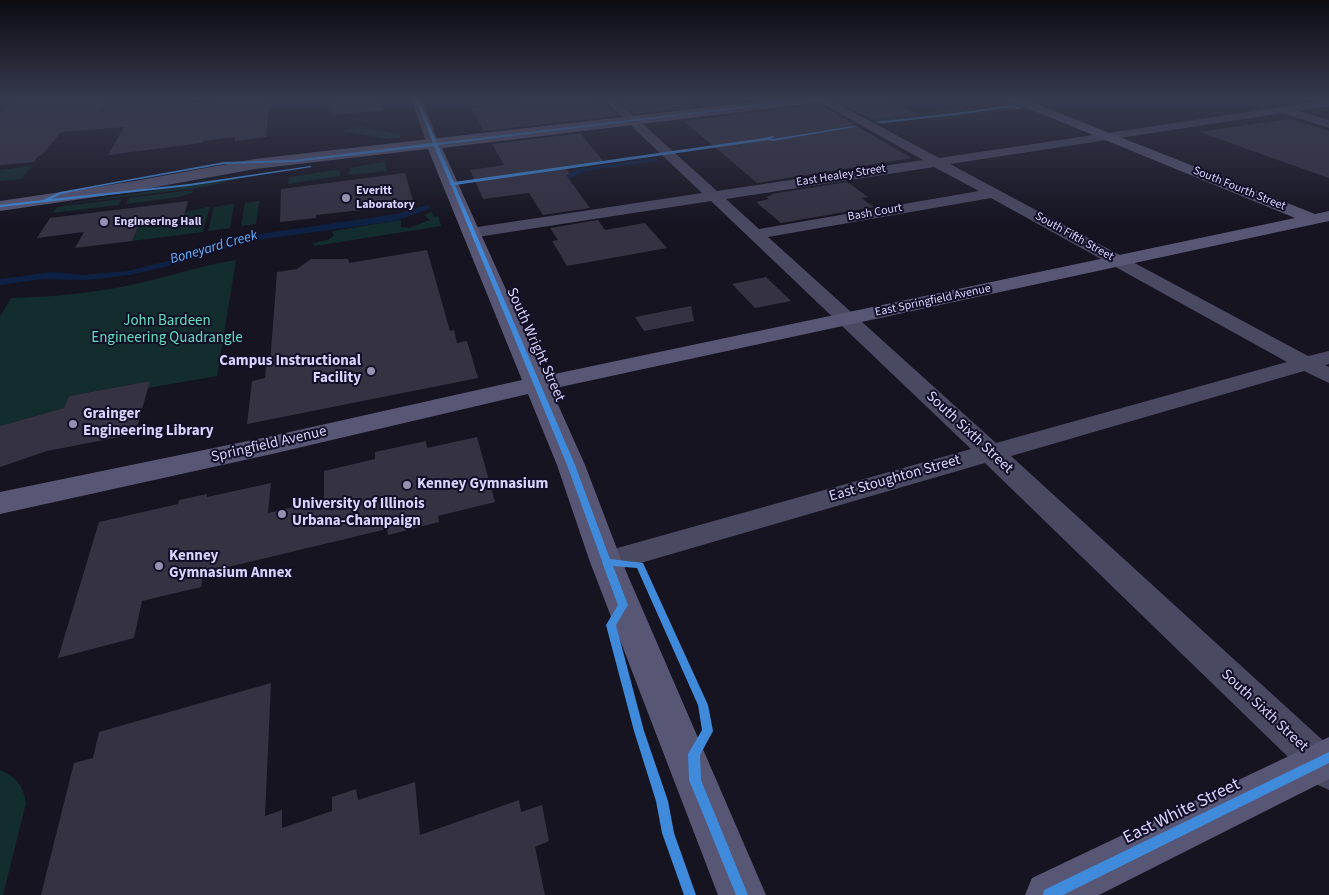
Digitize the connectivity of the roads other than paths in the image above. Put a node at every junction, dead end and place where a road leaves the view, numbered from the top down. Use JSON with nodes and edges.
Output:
{"nodes":[{"id":1,"x":431,"y":140,"type":"edge"},
{"id":2,"x":468,"y":140,"type":"edge"},
{"id":3,"x":653,"y":140,"type":"edge"},
{"id":4,"x":895,"y":140,"type":"edge"},
{"id":5,"x":1082,"y":140,"type":"edge"},
{"id":6,"x":1116,"y":140,"type":"edge"},
{"id":7,"x":433,"y":144,"type":"junction"},
{"id":8,"x":937,"y":162,"type":"junction"},
{"id":9,"x":995,"y":194,"type":"junction"},
{"id":10,"x":713,"y":195,"type":"junction"},
{"id":11,"x":0,"y":206,"type":"edge"},
{"id":12,"x":1324,"y":220,"type":"edge"},
{"id":13,"x":471,"y":232,"type":"junction"},
{"id":14,"x":756,"y":234,"type":"junction"},
{"id":15,"x":1119,"y":261,"type":"junction"},
{"id":16,"x":848,"y":319,"type":"junction"},
{"id":17,"x":1317,"y":360,"type":"edge"},
{"id":18,"x":1329,"y":376,"type":"edge"},
{"id":19,"x":537,"y":384,"type":"junction"},
{"id":20,"x":990,"y":452,"type":"junction"},
{"id":21,"x":0,"y":503,"type":"edge"},
{"id":22,"x":606,"y":562,"type":"junction"},
{"id":23,"x":1326,"y":763,"type":"edge"},
{"id":24,"x":742,"y":895,"type":"edge"},
{"id":25,"x":1049,"y":895,"type":"edge"}],
"edges":[{"from":1,"to":7,"type":"street","name":"South Wright Street"},
{"from":2,"to":7,"type":"street"},
{"from":3,"to":10,"type":"street","name":"South Sixth Street"},
{"from":4,"to":8,"type":"street","name":"South Fifth Street"},
{"from":5,"to":8,"type":"street","name":"East Healey Street"},
{"from":6,"to":12,"type":"street","name":"South Fourth Street"},
{"from":7,"to":11,"type":"street"},
{"from":7,"to":13,"type":"street","name":"South Wright Street"},
{"from":8,"to":9,"type":"street","name":"South Fifth Street"},
{"from":8,"to":10,"type":"street","name":"East Healey Street"},
{"from":9,"to":14,"type":"street","name":"Bash Court"},
{"from":9,"to":15,"type":"street","name":"South Fifth Street"},
{"from":10,"to":13,"type":"street","name":"East Healey Street"},
{"from":10,"to":14,"type":"street","name":"South Sixth Street"},
{"from":12,"to":15,"type":"street","name":"East Springfield Avenue"},
{"from":13,"to":19,"type":"street","name":"South Wright Street"},
{"from":14,"to":16,"type":"street","name":"South Sixth Street"},
{"from":15,"to":16,"type":"street","name":"East Springfield Avenue"},
{"from":15,"to":17,"type":"street","name":"South Fifth Street"},
{"from":16,"to":19,"type":"street","name":"East Springfield Avenue"},
{"from":16,"to":20,"type":"street","name":"South Sixth Street"},
{"from":17,"to":18,"type":"street","name":"South Fifth Street"},
{"from":17,"to":20,"type":"street","name":"East Stoughton Street"},
{"from":19,"to":21,"type":"street","name":"Springfield Avenue"},
{"from":19,"to":22,"type":"street","name":"South Wright Street"},
{"from":20,"to":22,"type":"street","name":"East Stoughton Street"},
{"from":20,"to":23,"type":"street","name":"South Sixth Street"},
{"from":22,"to":24,"type":"street","name":"South Wright Street"},
{"from":23,"to":25,"type":"street","name":"East White Street"}]}
